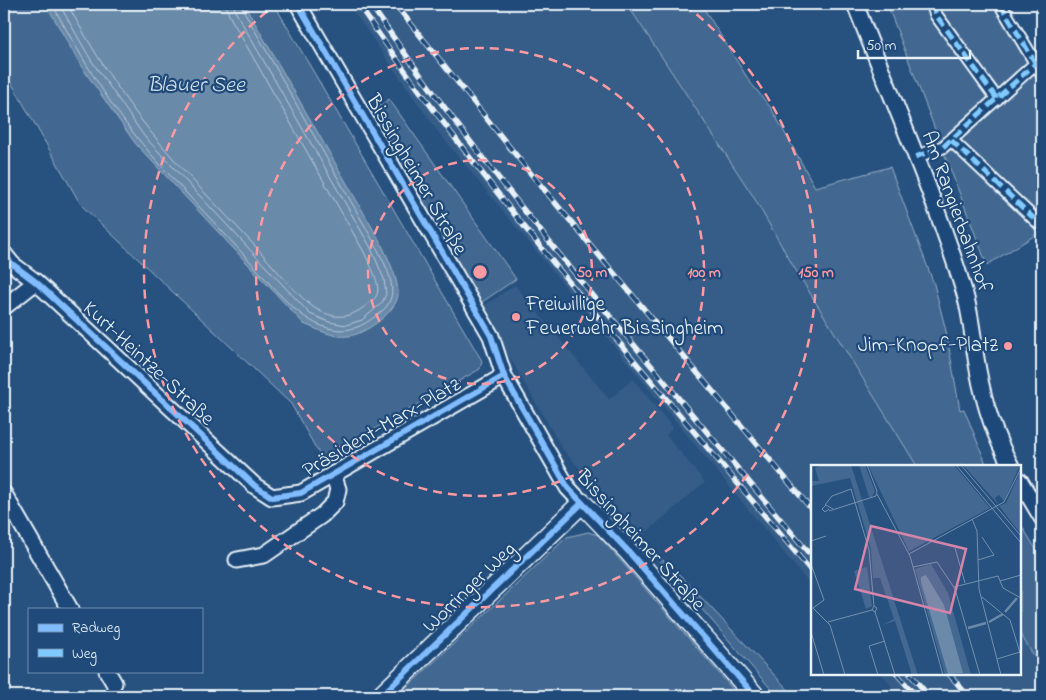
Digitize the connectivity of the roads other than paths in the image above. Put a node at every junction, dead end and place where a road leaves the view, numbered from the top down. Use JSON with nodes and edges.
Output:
{"nodes":[{"id":1,"x":298,"y":4,"type":"edge"},
{"id":2,"x":855,"y":4,"type":"edge"},
{"id":3,"x":932,"y":4,"type":"edge"},
{"id":4,"x":1000,"y":4,"type":"edge"},
{"id":5,"x":1036,"y":63,"type":"dead end"},
{"id":6,"x":1042,"y":74,"type":"edge"},
{"id":7,"x":997,"y":99,"type":"junction"},
{"id":8,"x":951,"y":140,"type":"junction"},
{"id":9,"x":915,"y":157,"type":"junction"},
{"id":10,"x":1042,"y":226,"type":"edge"},
{"id":11,"x":4,"y":254,"type":"edge"},
{"id":12,"x":36,"y":282,"type":"junction"},
{"id":13,"x":4,"y":307,"type":"edge"},
{"id":14,"x":504,"y":376,"type":"junction"},
{"id":15,"x":1010,"y":465,"type":"edge"},
{"id":16,"x":333,"y":474,"type":"junction"},
{"id":17,"x":1021,"y":484,"type":"edge"},
{"id":18,"x":4,"y":494,"type":"edge"},
{"id":19,"x":272,"y":497,"type":"joint"},
{"id":20,"x":582,"y":503,"type":"junction"},
{"id":21,"x":1042,"y":518,"type":"edge"},
{"id":22,"x":237,"y":560,"type":"dead end"},
{"id":23,"x":69,"y":608,"type":"edge"},
{"id":24,"x":381,"y":696,"type":"edge"},
{"id":25,"x":755,"y":696,"type":"edge"}],
"edges":[{"from":1,"to":14,"type":"street","name":"Bissingheimer Straße"},
{"from":2,"to":9,"type":"street","name":"Am Rangierbahnhof"},
{"from":3,"to":7,"type":"street"},
{"from":4,"to":6,"type":"street"},
{"from":5,"to":7,"type":"street"},
{"from":7,"to":8,"type":"street"},
{"from":8,"to":9,"type":"street"},
{"from":8,"to":10,"type":"street"},
{"from":9,"to":15,"type":"street","name":"Am Rangierbahnhof"},
{"from":11,"to":12,"type":"street","name":"Kurt-Heintze-Straße"},
{"from":12,"to":13,"type":"street"},
{"from":12,"to":19,"type":"street","name":"Kurt-Heintze-Straße"},
{"from":14,"to":16,"type":"street","name":"Präsident-Marx-Platz"},
{"from":14,"to":20,"type":"street","name":"Bissingheimer Straße"},
{"from":16,"to":19,"type":"street","name":"Präsident-Marx-Platz"},
{"from":16,"to":22,"type":"street","name":"Präsident-Marx-Platz"},
{"from":17,"to":21,"type":"street"},
{"from":18,"to":23,"type":"street"},
{"from":20,"to":24,"type":"street","name":"Worringer Weg"},
{"from":20,"to":25,"type":"street","name":"Bissingheimer Straße"}]}
